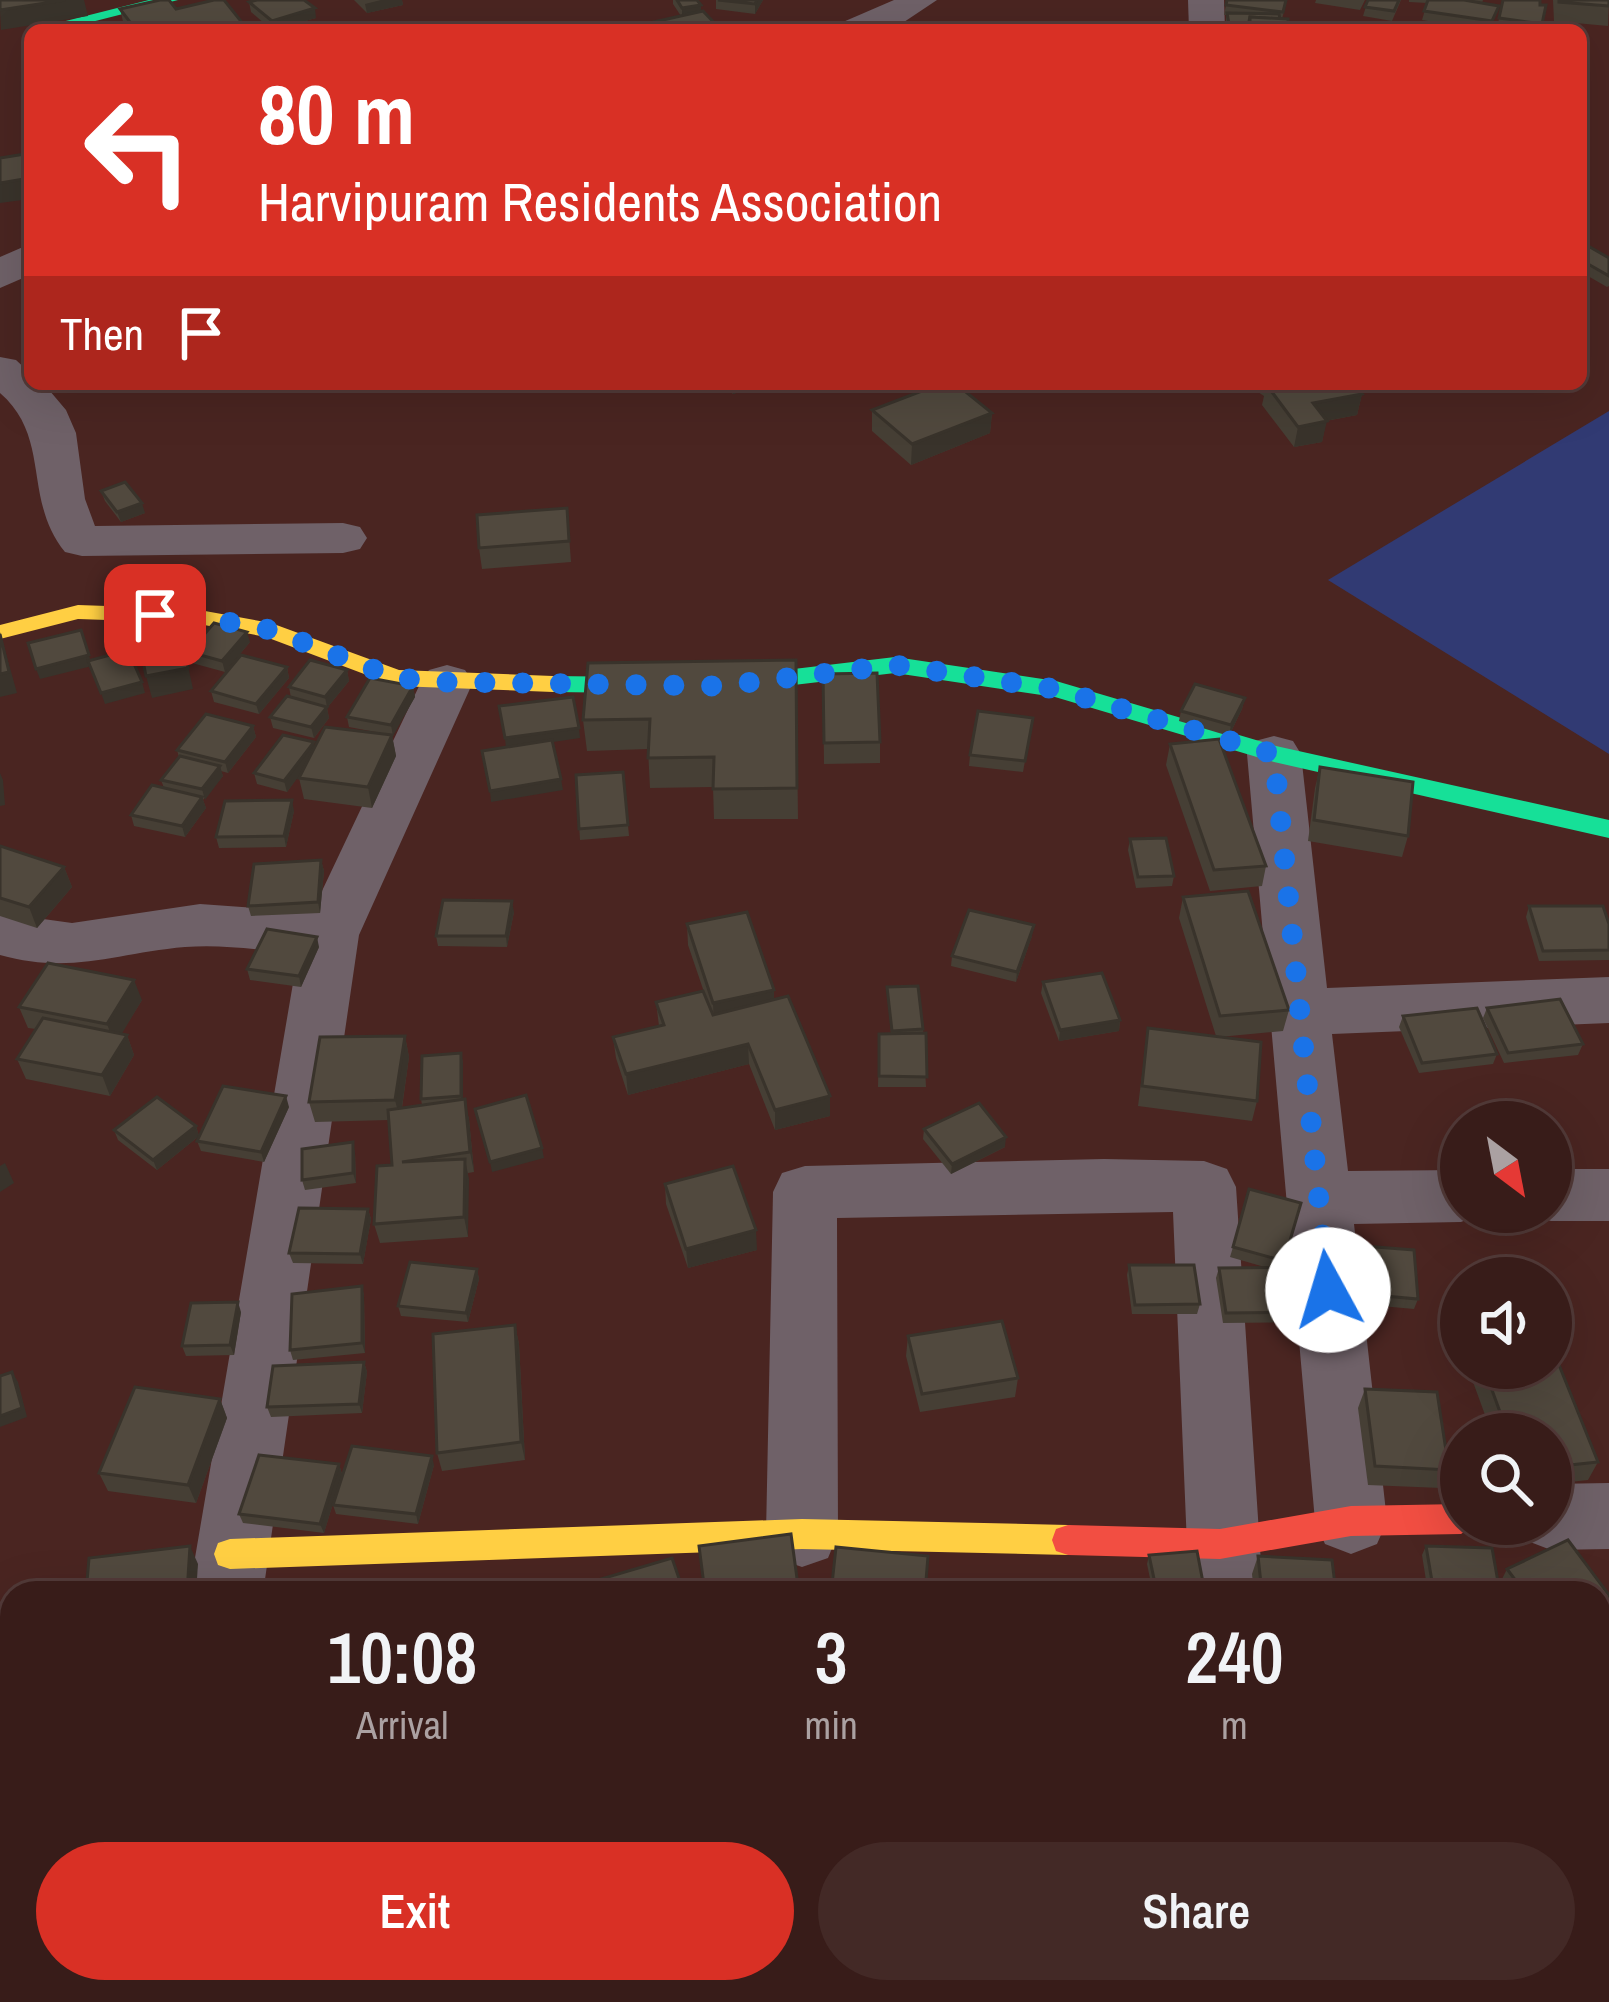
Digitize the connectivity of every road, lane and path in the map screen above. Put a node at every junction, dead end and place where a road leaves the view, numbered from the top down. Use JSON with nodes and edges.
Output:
{"nodes":[{"id":1,"x":170,"y":0,"type":"edge"},
{"id":2,"x":919,"y":0,"type":"edge"},
{"id":3,"x":64,"y":24,"type":"edge"},
{"id":4,"x":874,"y":24,"type":"edge"},
{"id":5,"x":0,"y":370,"type":"edge"},
{"id":6,"x":344,"y":538,"type":"dead end"},
{"id":7,"x":0,"y":632,"type":"edge"},
{"id":8,"x":447,"y":682,"type":"junction"},
{"id":9,"x":1274,"y":754,"type":"junction"},
{"id":10,"x":1609,"y":829,"type":"edge"},
{"id":11,"x":0,"y":934,"type":"edge"},
{"id":12,"x":330,"y":935,"type":"junction"},
{"id":13,"x":1609,"y":1000,"type":"edge"},
{"id":14,"x":1300,"y":1012,"type":"junction"},
{"id":15,"x":1572,"y":1195,"type":"edge"},
{"id":16,"x":1609,"y":1195,"type":"edge"},
{"id":17,"x":1440,"y":1196,"type":"edge"},
{"id":18,"x":1319,"y":1198,"type":"junction"},
{"id":19,"x":1609,"y":1516,"type":"edge"},
{"id":20,"x":1572,"y":1517,"type":"edge"},
{"id":21,"x":1440,"y":1519,"type":"edge"},
{"id":22,"x":1351,"y":1521,"type":"junction"},
{"id":23,"x":802,"y":1534,"type":"junction"},
{"id":24,"x":1223,"y":1569,"type":"edge"},
{"id":25,"x":228,"y":1574,"type":"edge"}],
"edges":[{"from":1,"to":3,"type":"street"},
{"from":2,"to":4,"type":"street"},
{"from":5,"to":6,"type":"street"},
{"from":7,"to":8,"type":"street"},
{"from":8,"to":9,"type":"street"},
{"from":8,"to":12,"type":"street"},
{"from":9,"to":10,"type":"street"},
{"from":9,"to":14,"type":"street"},
{"from":11,"to":12,"type":"street"},
{"from":12,"to":25,"type":"street"},
{"from":13,"to":14,"type":"street"},
{"from":14,"to":18,"type":"street"},
{"from":15,"to":16,"type":"street"},
{"from":17,"to":18,"type":"street"},
{"from":18,"to":22,"type":"street"},
{"from":19,"to":20,"type":"street"},
{"from":21,"to":22,"type":"street"},
{"from":22,"to":24,"type":"street"},
{"from":23,"to":24,"type":"street"},
{"from":23,"to":24,"type":"street"},
{"from":23,"to":25,"type":"street"}]}
